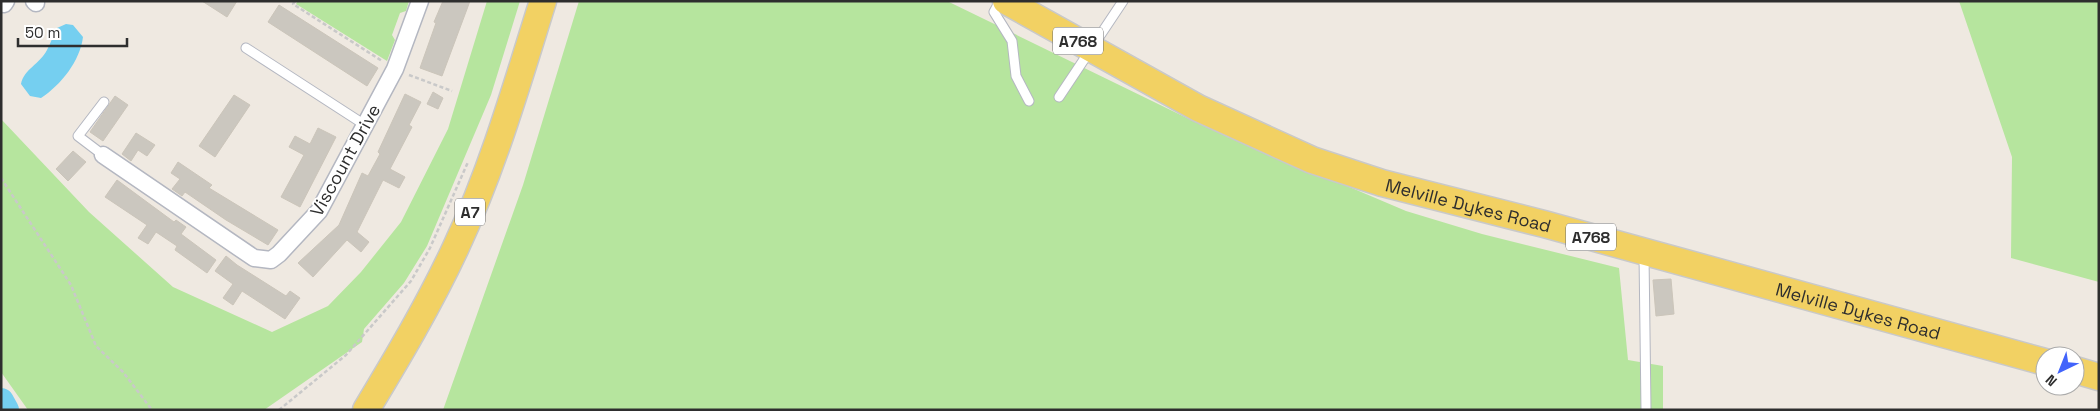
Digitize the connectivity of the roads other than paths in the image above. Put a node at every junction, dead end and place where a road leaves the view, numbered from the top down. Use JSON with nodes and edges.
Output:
{"nodes":[{"id":1,"x":420,"y":1,"type":"edge"},
{"id":2,"x":543,"y":1,"type":"edge"},
{"id":3,"x":1000,"y":1,"type":"edge"},
{"id":4,"x":1006,"y":1,"type":"edge"},
{"id":5,"x":1123,"y":1,"type":"edge"},
{"id":6,"x":246,"y":48,"type":"dead end"},
{"id":7,"x":1092,"y":49,"type":"junction"},
{"id":8,"x":1059,"y":97,"type":"dead end"},
{"id":9,"x":1029,"y":101,"type":"dead end"},
{"id":10,"x":104,"y":102,"type":"dead end"},
{"id":11,"x":366,"y":125,"type":"junction"},
{"id":12,"x":103,"y":155,"type":"joint"},
{"id":13,"x":1644,"y":252,"type":"junction"},
{"id":14,"x":2035,"y":359,"type":"edge"},
{"id":15,"x":2085,"y":372,"type":"edge"},
{"id":16,"x":2099,"y":376,"type":"edge"},
{"id":17,"x":366,"y":410,"type":"edge"},
{"id":18,"x":1646,"y":410,"type":"edge"}],
"edges":[{"from":1,"to":11,"type":"street","name":"Viscount Drive"},
{"from":2,"to":17,"type":"main road","number":"A7"},
{"from":3,"to":9,"type":"lane"},
{"from":4,"to":7,"type":"main road","name":"Melville Dykes Road","number":"A768"},
{"from":5,"to":7,"type":"lane"},
{"from":6,"to":11,"type":"lane"},
{"from":7,"to":8,"type":"lane"},
{"from":7,"to":13,"type":"main road","name":"Melville Dykes Road","number":"A768"},
{"from":10,"to":12,"type":"lane"},
{"from":11,"to":12,"type":"street","name":"Viscount Drive"},
{"from":13,"to":14,"type":"main road","name":"Melville Dykes Road","number":"A768"},
{"from":13,"to":18,"type":"lane"},
{"from":15,"to":16,"type":"main road"}]}
